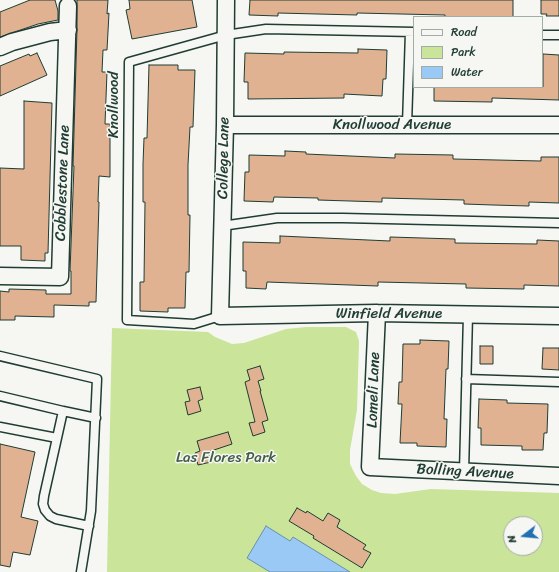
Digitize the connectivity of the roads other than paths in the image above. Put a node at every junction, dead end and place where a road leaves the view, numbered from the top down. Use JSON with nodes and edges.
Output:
{"nodes":[{"id":1,"x":226,"y":0,"type":"edge"},
{"id":2,"x":68,"y":6,"type":"dead end"},
{"id":3,"x":68,"y":30,"type":"junction"},
{"id":4,"x":412,"y":32,"type":"edge"},
{"id":5,"x":226,"y":35,"type":"junction"},
{"id":6,"x":543,"y":35,"type":"edge"},
{"id":7,"x":559,"y":35,"type":"edge"},
{"id":8,"x":0,"y":47,"type":"edge"},
{"id":9,"x":225,"y":125,"type":"junction"},
{"id":10,"x":407,"y":125,"type":"junction"},
{"id":11,"x":559,"y":126,"type":"edge"},
{"id":12,"x":559,"y":223,"type":"edge"},
{"id":13,"x":222,"y":226,"type":"junction"},
{"id":14,"x":0,"y":276,"type":"edge"},
{"id":15,"x":377,"y":313,"type":"junction"},
{"id":16,"x":468,"y":315,"type":"junction"},
{"id":17,"x":220,"y":316,"type":"junction"},
{"id":18,"x":559,"y":316,"type":"edge"},
{"id":19,"x":0,"y":356,"type":"edge"},
{"id":20,"x":466,"y":379,"type":"junction"},
{"id":21,"x":559,"y":382,"type":"edge"},
{"id":22,"x":0,"y":396,"type":"edge"},
{"id":23,"x":63,"y":411,"type":"junction"},
{"id":24,"x":96,"y":418,"type":"junction"},
{"id":25,"x":0,"y":426,"type":"edge"},
{"id":26,"x":57,"y":438,"type":"junction"},
{"id":27,"x":370,"y":467,"type":"joint"},
{"id":28,"x":464,"y":472,"type":"junction"},
{"id":29,"x":559,"y":476,"type":"edge"},
{"id":30,"x":89,"y":526,"type":"junction"},
{"id":31,"x":81,"y":572,"type":"edge"}],
"edges":[{"from":1,"to":5,"type":"street","name":"College Lane"},
{"from":2,"to":3,"type":"street","name":"Cobblestone Lane"},
{"from":3,"to":8,"type":"street"},
{"from":3,"to":14,"type":"street","name":"Cobblestone Lane"},
{"from":4,"to":5,"type":"lane","name":"Knollwood"},
{"from":4,"to":10,"type":"lane"},
{"from":5,"to":9,"type":"street","name":"College Lane"},
{"from":5,"to":17,"type":"lane","name":"Knollwood"},
{"from":6,"to":7,"type":"lane"},
{"from":9,"to":10,"type":"street","name":"Knollwood Avenue"},
{"from":9,"to":13,"type":"street","name":"College Lane"},
{"from":10,"to":11,"type":"street","name":"Knollwood Avenue"},
{"from":12,"to":13,"type":"lane"},
{"from":13,"to":17,"type":"street","name":"College Lane"},
{"from":15,"to":16,"type":"street","name":"Winfield Avenue"},
{"from":15,"to":17,"type":"street","name":"Winfield Avenue"},
{"from":15,"to":27,"type":"street","name":"Lomeli Lane"},
{"from":16,"to":18,"type":"street","name":"Winfield Avenue"},
{"from":16,"to":20,"type":"lane"},
{"from":19,"to":24,"type":"lane"},
{"from":20,"to":21,"type":"lane"},
{"from":20,"to":28,"type":"lane"},
{"from":22,"to":23,"type":"lane"},
{"from":23,"to":24,"type":"lane"},
{"from":23,"to":26,"type":"lane"},
{"from":24,"to":30,"type":"lane"},
{"from":25,"to":26,"type":"lane"},
{"from":26,"to":30,"type":"lane"},
{"from":27,"to":28,"type":"street","name":"Bolling Avenue"},
{"from":28,"to":29,"type":"street","name":"Bolling Avenue"},
{"from":30,"to":31,"type":"lane"}]}
